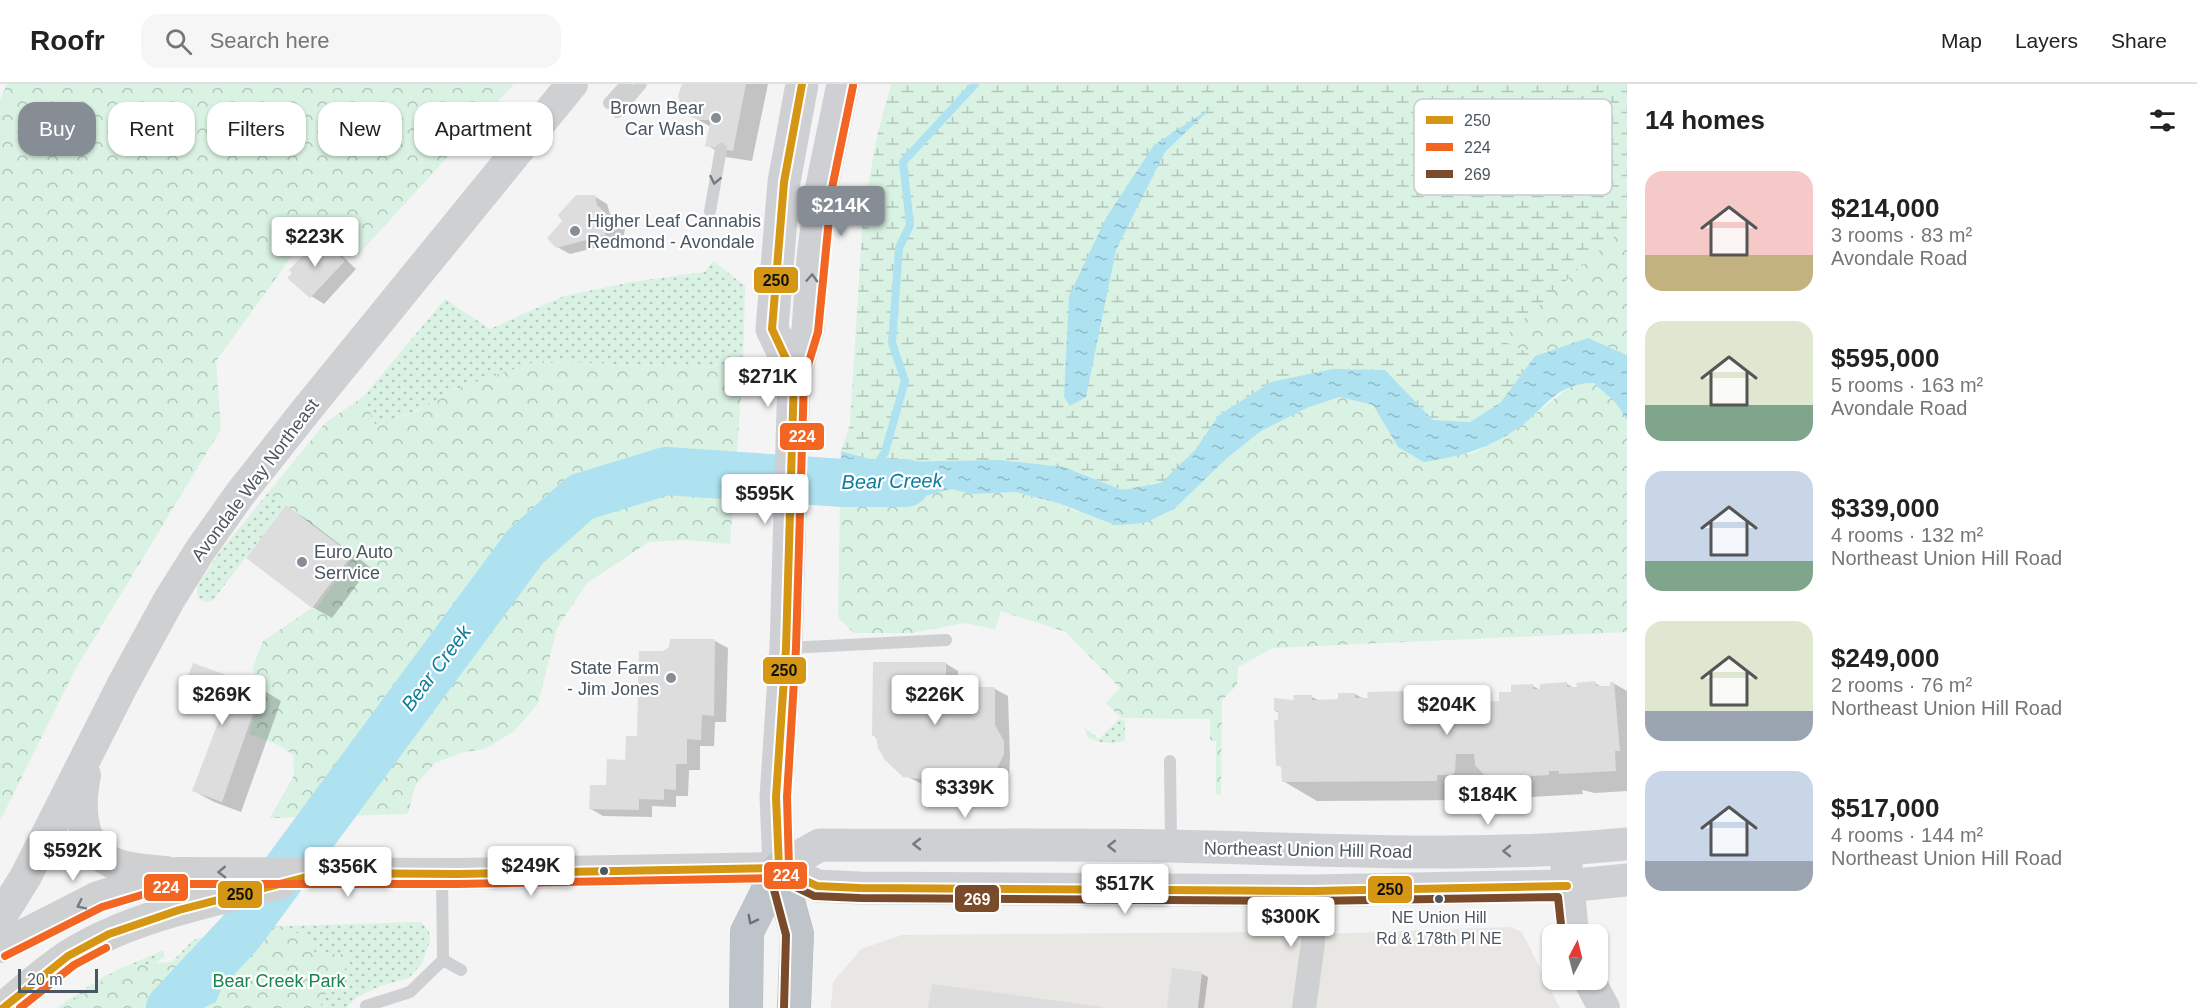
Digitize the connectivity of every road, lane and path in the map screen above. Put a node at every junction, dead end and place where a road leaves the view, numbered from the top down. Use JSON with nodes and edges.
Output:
{"nodes":[{"id":1,"x":572,"y":84,"type":"edge"},
{"id":2,"x":626,"y":84,"type":"edge"},
{"id":3,"x":641,"y":84,"type":"edge"},
{"id":4,"x":802,"y":84,"type":"edge"},
{"id":5,"x":843,"y":84,"type":"edge"},
{"id":6,"x":721,"y":149,"type":"dead end"},
{"id":7,"x":710,"y":211,"type":"dead end"},
{"id":8,"x":794,"y":376,"type":"junction"},
{"id":9,"x":946,"y":640,"type":"dead end"},
{"id":10,"x":786,"y":648,"type":"junction"},
{"id":11,"x":88,"y":755,"type":"junction"},
{"id":12,"x":1170,"y":761,"type":"dead end"},
{"id":13,"x":1627,"y":844,"type":"edge"},
{"id":14,"x":1170,"y":846,"type":"junction"},
{"id":15,"x":1566,"y":850,"type":"junction"},
{"id":16,"x":779,"y":868,"type":"junction"},
{"id":17,"x":176,"y":873,"type":"junction"},
{"id":18,"x":322,"y":873,"type":"junction"},
{"id":19,"x":442,"y":873,"type":"junction"},
{"id":20,"x":1627,"y":880,"type":"edge"},
{"id":21,"x":1567,"y":886,"type":"junction"},
{"id":22,"x":1312,"y":891,"type":"junction"},
{"id":23,"x":0,"y":918,"type":"edge"},
{"id":24,"x":1572,"y":924,"type":"edge"},
{"id":25,"x":0,"y":947,"type":"edge"},
{"id":26,"x":443,"y":960,"type":"junction"},
{"id":27,"x":461,"y":970,"type":"dead end"},
{"id":28,"x":1594,"y":990,"type":"edge"},
{"id":29,"x":366,"y":1006,"type":"dead end"},
{"id":30,"x":3,"y":1008,"type":"edge"},
{"id":31,"x":746,"y":1008,"type":"edge"},
{"id":32,"x":794,"y":1008,"type":"edge"},
{"id":33,"x":1304,"y":1008,"type":"edge"},
{"id":34,"x":1604,"y":1008,"type":"edge"}],
"edges":[{"from":1,"to":11,"type":"street","name":"Avondale Way Northeast"},
{"from":2,"to":3,"type":"lane"},
{"from":4,"to":8,"type":"main road"},
{"from":8,"to":5,"type":"main road","one_way":true},
{"from":6,"to":7,"type":"lane","one_way":true},
{"from":8,"to":10,"type":"main road"},
{"from":9,"to":10,"type":"lane"},
{"from":10,"to":16,"type":"main road"},
{"from":11,"to":17,"type":"street"},
{"from":11,"to":23,"type":"street","name":"Avondale Way Northeast"},
{"from":12,"to":14,"type":"lane"},
{"from":13,"to":15,"type":"main road","name":"Northeast Union Hill Road"},
{"from":15,"to":14,"type":"main road","name":"Northeast Union Hill Road","one_way":true},
{"from":14,"to":16,"type":"main road","name":"Northeast Union Hill Road","one_way":true},
{"from":15,"to":21,"type":"street"},
{"from":16,"to":19,"type":"street","name":"Northeast Union Hill Road"},
{"from":16,"to":22,"type":"main road","name":"Northeast Union Hill Road"},
{"from":16,"to":31,"type":"highway","one_way":true},
{"from":16,"to":32,"type":"highway"},
{"from":18,"to":17,"type":"street","name":"Northeast Union Hill Road","one_way":true},
{"from":17,"to":25,"type":"street","name":"Northeast Union Hill Road","one_way":true},
{"from":18,"to":19,"type":"street","name":"Northeast Union Hill Road"},
{"from":18,"to":30,"type":"street"},
{"from":19,"to":26,"type":"lane"},
{"from":20,"to":21,"type":"main road","name":"Northeast Union Hill Road"},
{"from":21,"to":22,"type":"main road","name":"Northeast Union Hill Road"},
{"from":21,"to":24,"type":"street"},
{"from":22,"to":33,"type":"street"},
{"from":26,"to":27,"type":"lane"},
{"from":26,"to":29,"type":"lane"},
{"from":28,"to":34,"type":"street"}]}
